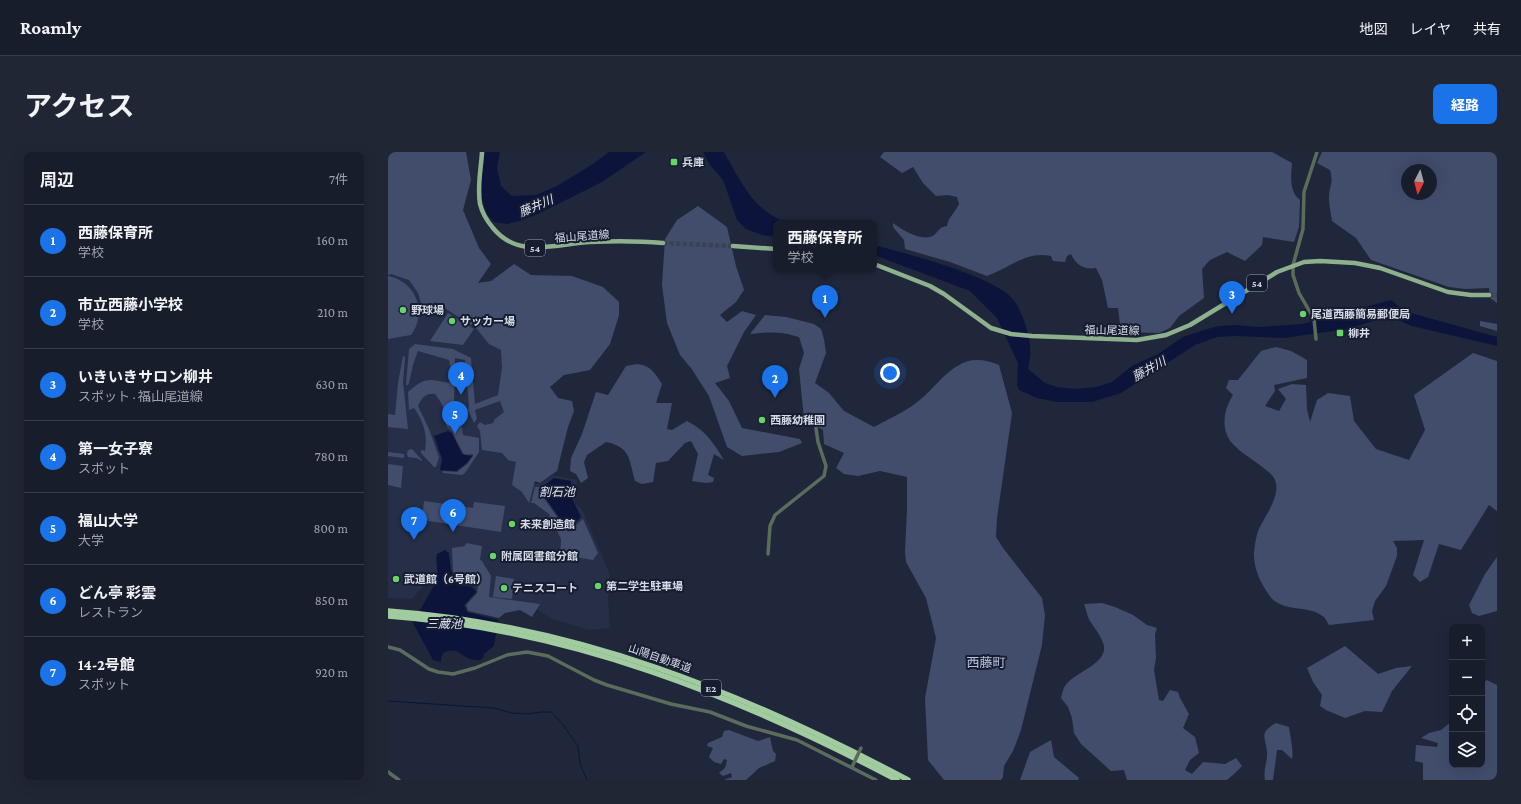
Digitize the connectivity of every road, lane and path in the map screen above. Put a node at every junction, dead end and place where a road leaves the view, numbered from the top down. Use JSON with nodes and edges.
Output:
{"nodes":[{"id":1,"x":482,"y":152,"type":"edge"},
{"id":2,"x":1317,"y":152,"type":"edge"},
{"id":3,"x":664,"y":243,"type":"tunnel mouth"},
{"id":4,"x":732,"y":246,"type":"tunnel mouth"},
{"id":5,"x":773,"y":249,"type":"edge"},
{"id":6,"x":877,"y":265,"type":"edge"},
{"id":7,"x":1293,"y":265,"type":"junction"},
{"id":8,"x":1488,"y":295,"type":"tunnel mouth"},
{"id":9,"x":1316,"y":339,"type":"dead end"},
{"id":10,"x":816,"y":428,"type":"dead end"},
{"id":11,"x":768,"y":554,"type":"dead end"},
{"id":12,"x":388,"y":611,"type":"edge"},
{"id":13,"x":405,"y":615,"type":"junction"},
{"id":14,"x":388,"y":616,"type":"edge"},
{"id":15,"x":503,"y":628,"type":"junction"},
{"id":16,"x":388,"y":646,"type":"edge"},
{"id":17,"x":861,"y":748,"type":"dead end"},
{"id":18,"x":852,"y":767,"type":"junction"},
{"id":19,"x":388,"y":772,"type":"edge"},
{"id":20,"x":399,"y":780,"type":"edge"},
{"id":21,"x":876,"y":780,"type":"edge"},
{"id":22,"x":897,"y":780,"type":"edge"},
{"id":23,"x":908,"y":780,"type":"edge"}],
"edges":[{"from":1,"to":3,"type":"main road","name":"福山尾道線","number":"54"},
{"from":2,"to":7,"type":"street"},
{"from":4,"to":5,"type":"main road"},
{"from":6,"to":7,"type":"main road","name":"福山尾道線","number":"54"},
{"from":7,"to":8,"type":"main road","name":"福山尾道線","number":"54"},
{"from":7,"to":9,"type":"street"},
{"from":10,"to":11,"type":"street"},
{"from":12,"to":13,"type":"highway","name":"山陽自動車道","number":"E2"},
{"from":13,"to":14,"type":"highway","name":"山陽自動車道","number":"E2"},
{"from":13,"to":15,"type":"highway","name":"山陽自動車道","number":"E2"},
{"from":15,"to":22,"type":"highway","name":"山陽自動車道","number":"E2"},
{"from":15,"to":23,"type":"highway","name":"山陽自動車道","number":"E2"},
{"from":16,"to":18,"type":"street"},
{"from":17,"to":18,"type":"street","bridge":true},
{"from":18,"to":21,"type":"street"},
{"from":19,"to":20,"type":"street"}]}
